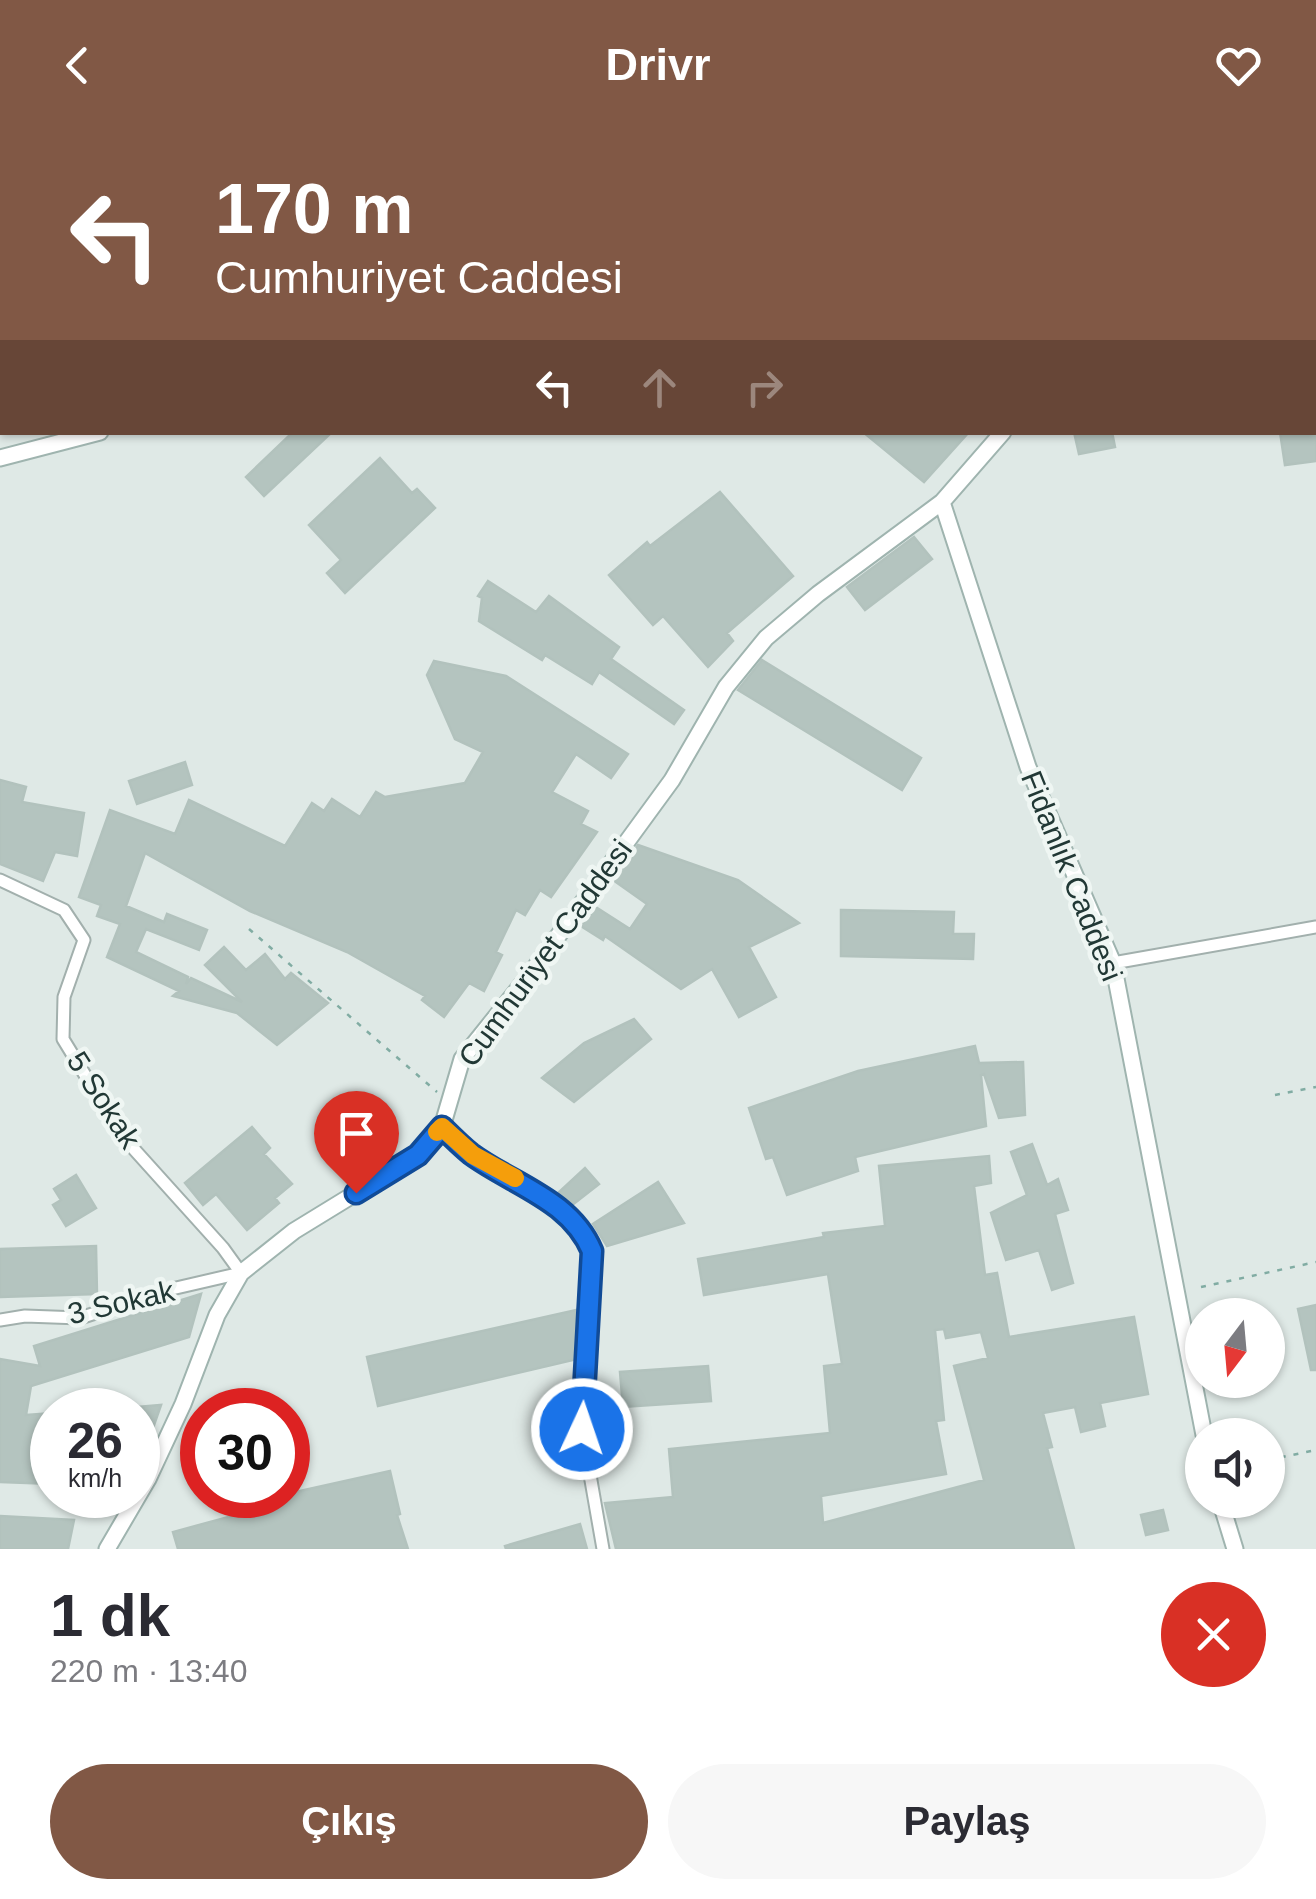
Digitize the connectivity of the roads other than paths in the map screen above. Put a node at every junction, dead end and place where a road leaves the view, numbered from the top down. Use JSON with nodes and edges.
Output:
{"nodes":[{"id":1,"x":91,"y":435,"type":"edge"},
{"id":2,"x":1000,"y":435,"type":"edge"},
{"id":3,"x":0,"y":458,"type":"edge"},
{"id":4,"x":942,"y":502,"type":"junction"},
{"id":5,"x":0,"y":880,"type":"edge"},
{"id":6,"x":1316,"y":927,"type":"edge"},
{"id":7,"x":1113,"y":963,"type":"junction"},
{"id":8,"x":442,"y":1127,"type":"junction"},
{"id":9,"x":241,"y":1273,"type":"junction"},
{"id":10,"x":0,"y":1320,"type":"edge"},
{"id":11,"x":1201,"y":1418,"type":"edge"},
{"id":12,"x":1226,"y":1518,"type":"edge"},
{"id":13,"x":107,"y":1549,"type":"edge"},
{"id":14,"x":603,"y":1549,"type":"edge"},
{"id":15,"x":1235,"y":1549,"type":"edge"}],
"edges":[{"from":1,"to":3,"type":"street"},
{"from":2,"to":4,"type":"street","name":"Cumhuriyet Caddesi"},
{"from":4,"to":7,"type":"street","name":"Fidanlık Caddesi"},
{"from":4,"to":8,"type":"street","name":"Cumhuriyet Caddesi"},
{"from":5,"to":9,"type":"street","name":"5 Sokak"},
{"from":6,"to":7,"type":"street"},
{"from":7,"to":11,"type":"street","name":"Fidanlık Caddesi"},
{"from":8,"to":9,"type":"street","name":"Cumhuriyet Caddesi"},
{"from":8,"to":14,"type":"street"},
{"from":9,"to":10,"type":"street","name":"3 Sokak"},
{"from":9,"to":13,"type":"street","name":"Cumhuriyet Caddesi"},
{"from":12,"to":15,"type":"street"}]}
